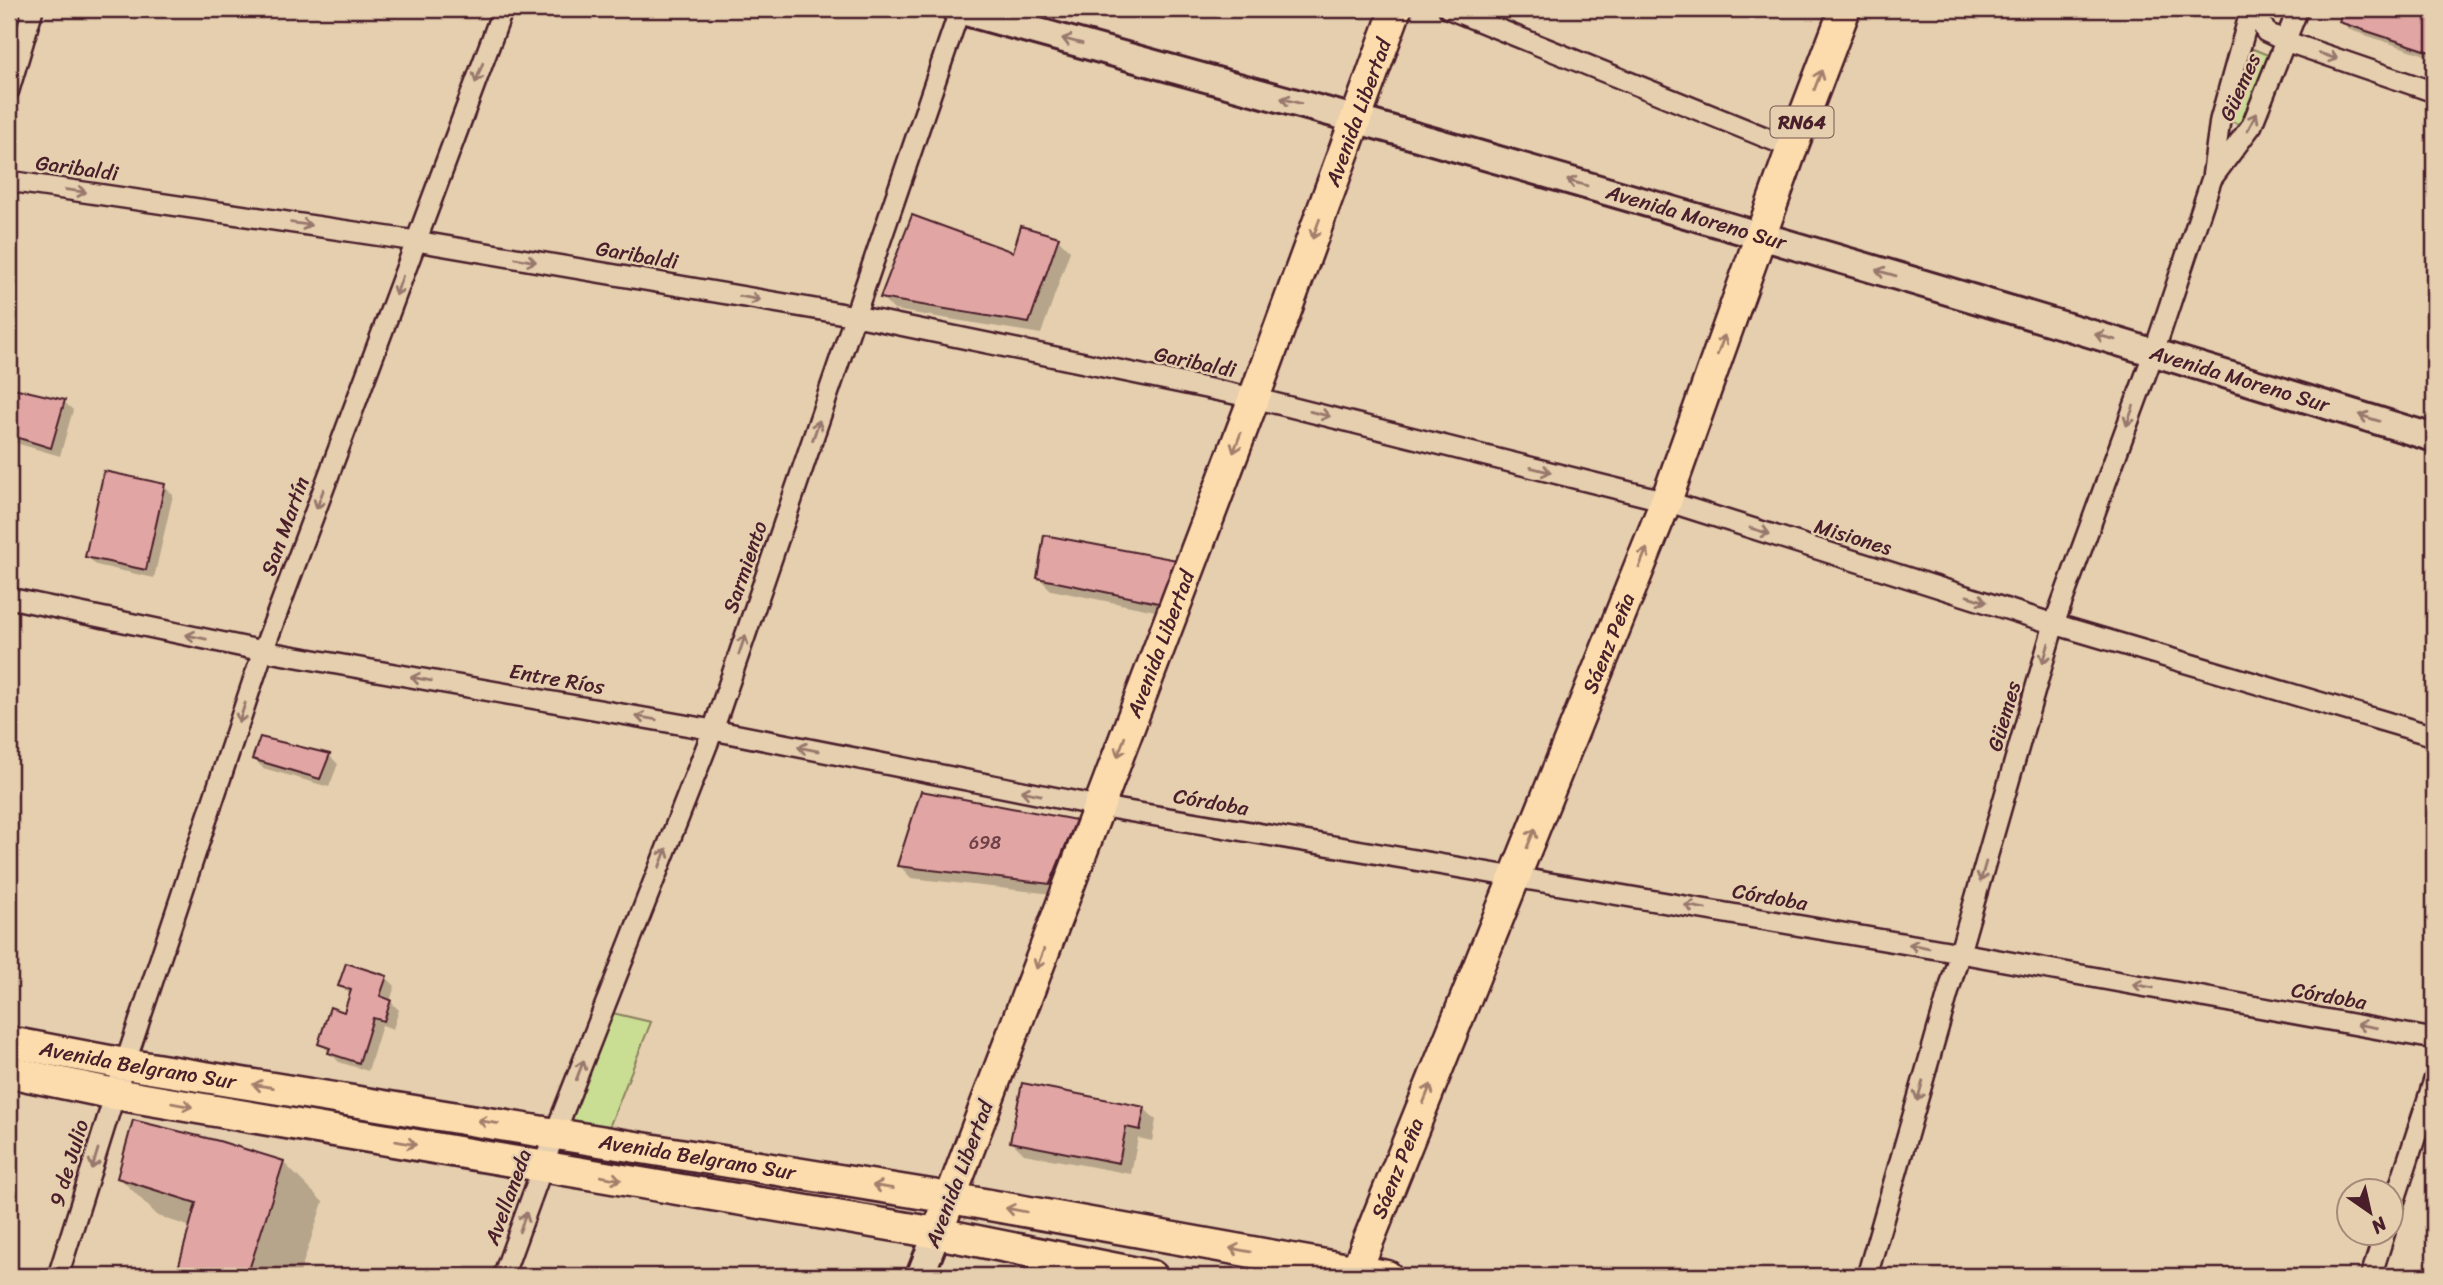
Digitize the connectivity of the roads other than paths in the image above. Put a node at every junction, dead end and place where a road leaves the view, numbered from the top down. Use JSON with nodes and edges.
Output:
{"nodes":[{"id":1,"x":33,"y":9,"type":"edge"},
{"id":2,"x":503,"y":9,"type":"edge"},
{"id":3,"x":958,"y":9,"type":"edge"},
{"id":4,"x":1396,"y":9,"type":"edge"},
{"id":5,"x":1449,"y":9,"type":"edge"},
{"id":6,"x":1845,"y":9,"type":"edge"},
{"id":7,"x":2253,"y":9,"type":"edge"},
{"id":8,"x":2298,"y":9,"type":"edge"},
{"id":9,"x":2285,"y":41,"type":"junction"},
{"id":10,"x":9,"y":90,"type":"edge"},
{"id":11,"x":2434,"y":92,"type":"edge"},
{"id":12,"x":1357,"y":120,"type":"junction"},
{"id":13,"x":1792,"y":148,"type":"junction"},
{"id":14,"x":2212,"y":178,"type":"junction"},
{"id":15,"x":9,"y":181,"type":"edge"},
{"id":16,"x":1760,"y":236,"type":"junction"},
{"id":17,"x":416,"y":241,"type":"junction"},
{"id":18,"x":856,"y":316,"type":"junction"},
{"id":19,"x":2154,"y":352,"type":"junction"},
{"id":20,"x":1254,"y":398,"type":"junction"},
{"id":21,"x":2434,"y":438,"type":"edge"},
{"id":22,"x":1665,"y":502,"type":"junction"},
{"id":23,"x":9,"y":598,"type":"edge"},
{"id":24,"x":2054,"y":624,"type":"junction"},
{"id":25,"x":263,"y":651,"type":"junction"},
{"id":26,"x":713,"y":730,"type":"junction"},
{"id":27,"x":2434,"y":736,"type":"edge"},
{"id":28,"x":1098,"y":806,"type":"junction"},
{"id":29,"x":1515,"y":877,"type":"junction"},
{"id":30,"x":1960,"y":953,"type":"junction"},
{"id":31,"x":2434,"y":1039,"type":"edge"},
{"id":32,"x":9,"y":1042,"type":"edge"},
{"id":33,"x":125,"y":1064,"type":"junction"},
{"id":34,"x":9,"y":1072,"type":"edge"},
{"id":35,"x":2434,"y":1080,"type":"edge"},
{"id":36,"x":115,"y":1094,"type":"junction"},
{"id":37,"x":555,"y":1133,"type":"junction"},
{"id":38,"x":543,"y":1167,"type":"junction"},
{"id":39,"x":2403,"y":1176,"type":"edge"},
{"id":40,"x":950,"y":1198,"type":"junction"},
{"id":41,"x":937,"y":1233,"type":"junction"},
{"id":42,"x":2381,"y":1246,"type":"edge"},
{"id":43,"x":1355,"y":1274,"type":"edge"},
{"id":44,"x":58,"y":1276,"type":"edge"},
{"id":45,"x":503,"y":1276,"type":"edge"},
{"id":46,"x":920,"y":1276,"type":"edge"},
{"id":47,"x":1152,"y":1276,"type":"edge"},
{"id":48,"x":1387,"y":1276,"type":"edge"},
{"id":49,"x":1867,"y":1276,"type":"edge"},
{"id":50,"x":2371,"y":1276,"type":"edge"}],
"edges":[{"from":1,"to":10,"type":"street"},
{"from":2,"to":17,"type":"street","name":"San Martín","one_way":true},
{"from":12,"to":3,"type":"street","name":"Avenida Moreno Sur","one_way":true},
{"from":3,"to":18,"type":"street","name":"Sarmiento"},
{"from":4,"to":12,"type":"main road","name":"Avenida Libertad"},
{"from":5,"to":13,"type":"street"},
{"from":13,"to":6,"type":"main road","name":"Sáenz Peña","number":"RN64","one_way":true},
{"from":7,"to":9,"type":"street"},
{"from":7,"to":14,"type":"street","name":"Güemes"},
{"from":8,"to":9,"type":"street","name":"Güemes"},
{"from":9,"to":11,"type":"street","one_way":true},
{"from":14,"to":9,"type":"street","name":"Güemes","one_way":true},
{"from":16,"to":12,"type":"street","name":"Avenida Moreno Sur","one_way":true},
{"from":12,"to":20,"type":"main road","name":"Avenida Libertad","one_way":true},
{"from":13,"to":16,"type":"main road","name":"Sáenz Peña","number":"RN64"},
{"from":14,"to":19,"type":"street","name":"Güemes"},
{"from":15,"to":17,"type":"street","name":"Garibaldi","one_way":true},
{"from":19,"to":16,"type":"street","name":"Avenida Moreno Sur","one_way":true},
{"from":22,"to":16,"type":"main road","name":"Sáenz Peña","one_way":true},
{"from":17,"to":18,"type":"street","name":"Garibaldi","one_way":true},
{"from":17,"to":25,"type":"street","name":"San Martín","one_way":true},
{"from":18,"to":20,"type":"street","name":"Garibaldi"},
{"from":26,"to":18,"type":"street","name":"Sarmiento","one_way":true},
{"from":21,"to":19,"type":"street","name":"Avenida Moreno Sur","one_way":true},
{"from":19,"to":24,"type":"street","name":"Güemes","one_way":true},
{"from":20,"to":22,"type":"street","name":"Misiones","one_way":true},
{"from":20,"to":28,"type":"main road","name":"Avenida Libertad","one_way":true},
{"from":22,"to":24,"type":"street","name":"Misiones","one_way":true},
{"from":29,"to":22,"type":"main road","name":"Sáenz Peña","one_way":true},
{"from":25,"to":23,"type":"street","name":"Entre Ríos","one_way":true},
{"from":24,"to":27,"type":"street","name":"Misiones"},
{"from":24,"to":30,"type":"street","name":"Güemes","one_way":true},
{"from":26,"to":25,"type":"street","name":"Entre Ríos","one_way":true},
{"from":25,"to":33,"type":"street","name":"San Martín","one_way":true},
{"from":28,"to":26,"type":"street","name":"Entre Ríos","one_way":true},
{"from":37,"to":26,"type":"street","name":"Sarmiento","one_way":true},
{"from":28,"to":29,"type":"street","name":"Córdoba"},
{"from":28,"to":40,"type":"main road","name":"Avenida Libertad","one_way":true},
{"from":30,"to":29,"type":"street","name":"Córdoba","one_way":true},
{"from":43,"to":29,"type":"main road","name":"Sáenz Peña","one_way":true},
{"from":31,"to":30,"type":"street","name":"Córdoba","one_way":true},
{"from":30,"to":49,"type":"street","name":"Güemes","one_way":true},
{"from":32,"to":33,"type":"main road","name":"Avenida Belgrano Sur"},
{"from":33,"to":36,"type":"street","name":"9 de Julio"},
{"from":37,"to":33,"type":"main road","name":"Avenida Belgrano Sur","one_way":true},
{"from":34,"to":36,"type":"main road","name":"Avenida Belgrano Sur"},
{"from":35,"to":39,"type":"street"},
{"from":36,"to":38,"type":"main road","name":"Avenida Belgrano Sur","one_way":true},
{"from":36,"to":44,"type":"street","name":"9 de Julio","one_way":true},
{"from":37,"to":38,"type":"street","name":"Avellaneda"},
{"from":40,"to":37,"type":"main road","name":"Avenida Belgrano Sur","one_way":true},
{"from":38,"to":41,"type":"main road","name":"Avenida Belgrano Sur","one_way":true},
{"from":45,"to":38,"type":"street","name":"Avellaneda","one_way":true},
{"from":40,"to":41,"type":"main road","name":"Avenida Libertad"},
{"from":43,"to":40,"type":"main road","name":"Avenida Belgrano Sur","one_way":true},
{"from":41,"to":46,"type":"street","name":"Avenida Libertad"},
{"from":41,"to":47,"type":"main road","name":"Avenida Belgrano Sur"},
{"from":42,"to":50,"type":"street"},
{"from":43,"to":48,"type":"main road","name":"Avenida Belgrano Sur"}]}
